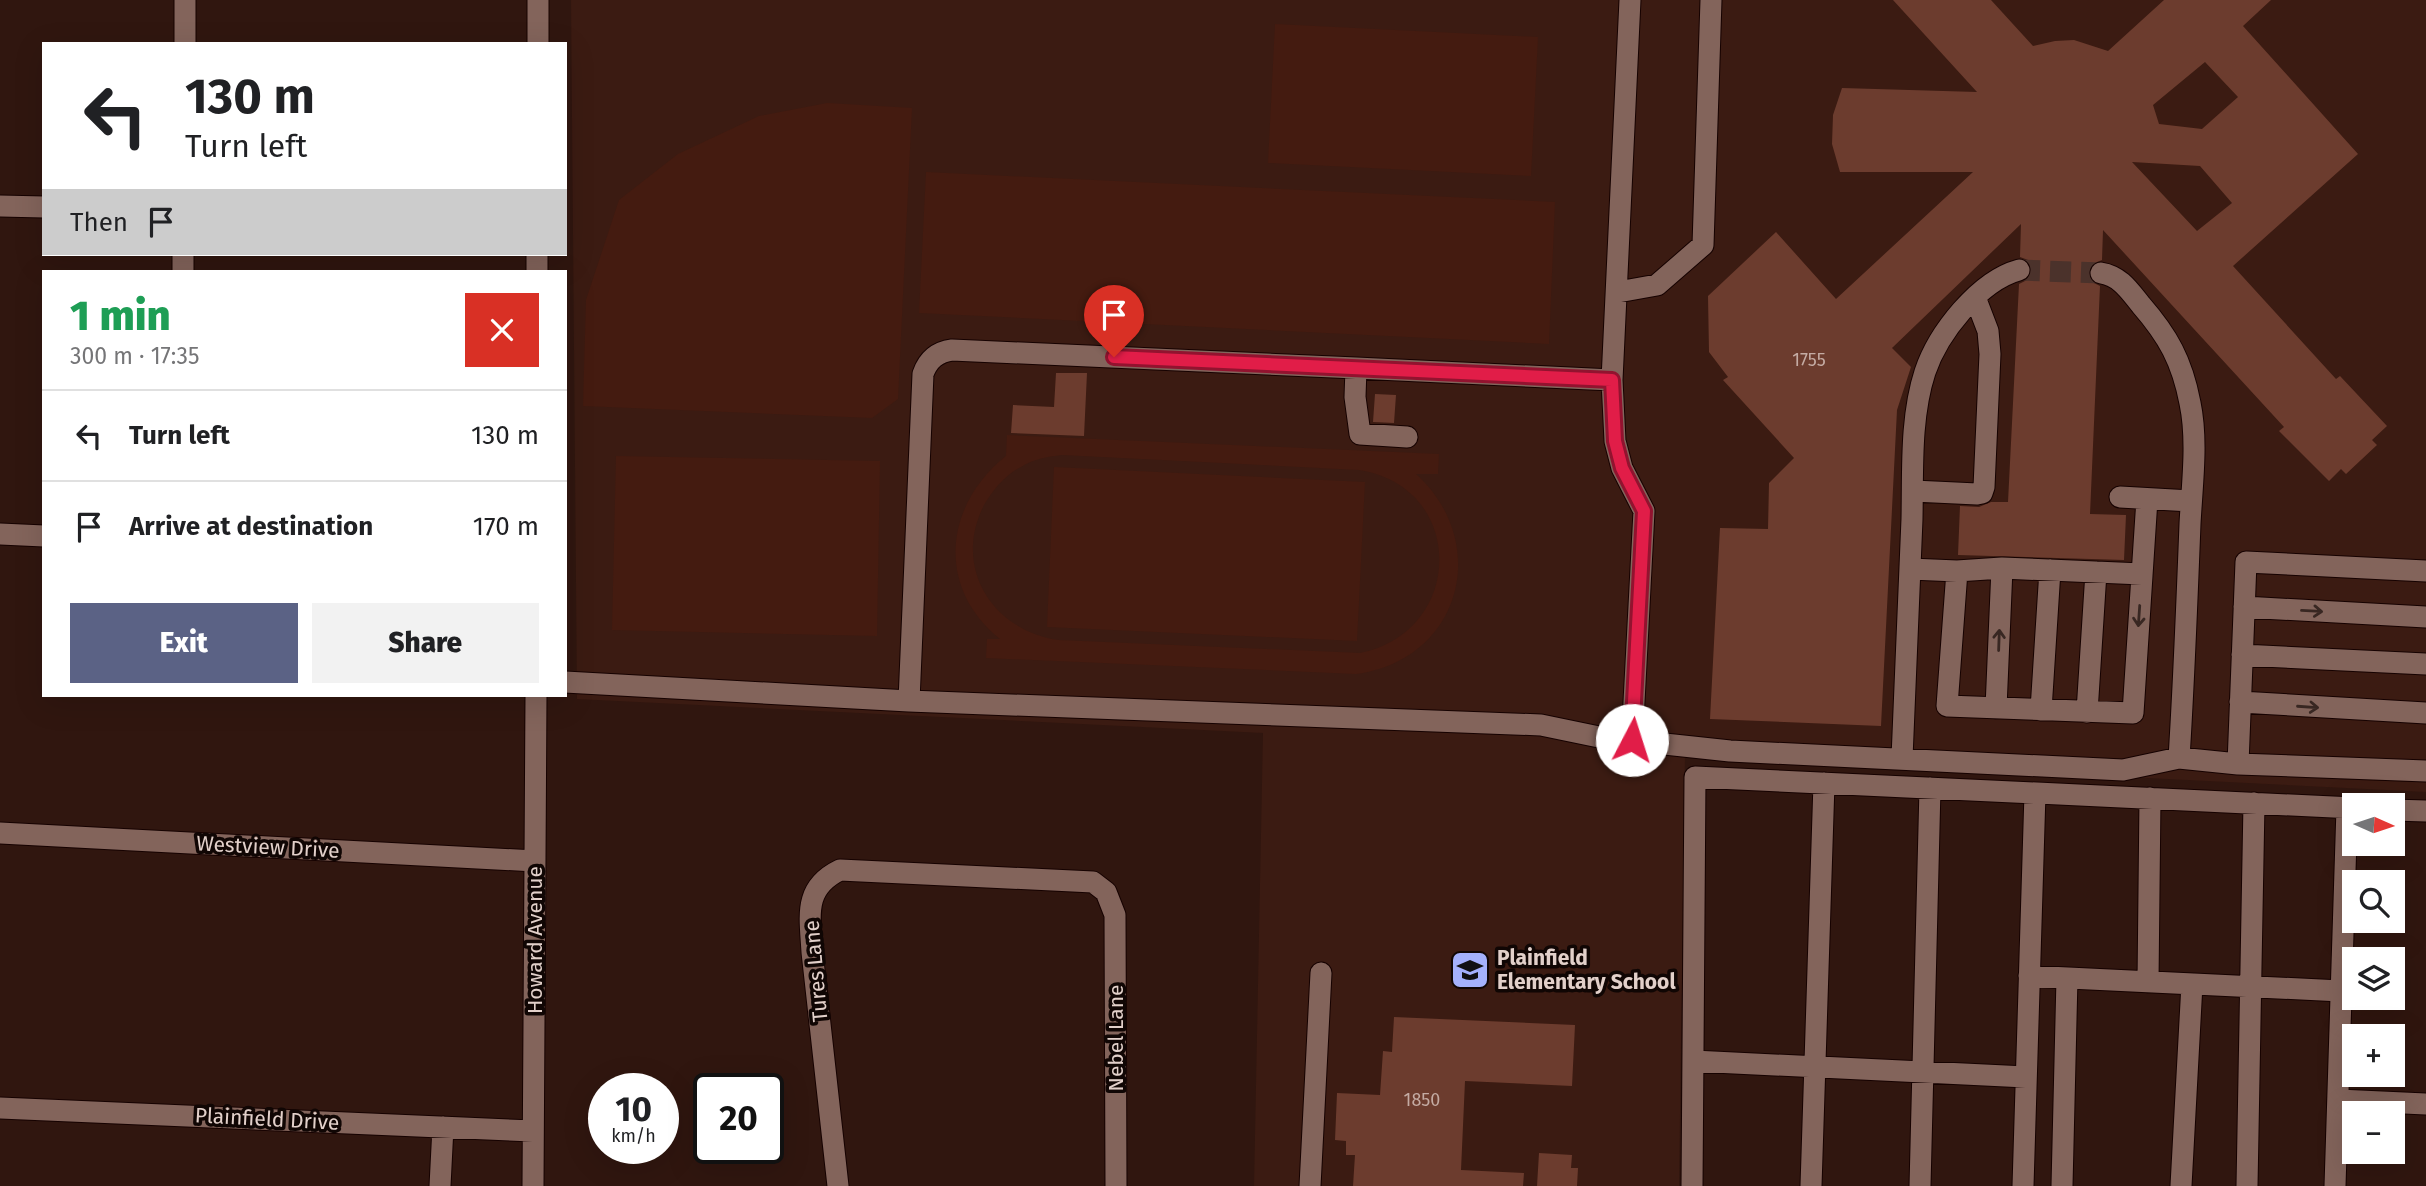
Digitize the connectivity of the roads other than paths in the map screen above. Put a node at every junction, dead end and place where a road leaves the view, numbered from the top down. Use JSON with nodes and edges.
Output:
{"nodes":[{"id":1,"x":185,"y":0,"type":"edge"},
{"id":2,"x":538,"y":0,"type":"edge"},
{"id":3,"x":1630,"y":0,"type":"edge"},
{"id":4,"x":1711,"y":0,"type":"edge"},
{"id":5,"x":185,"y":42,"type":"edge"},
{"id":6,"x":538,"y":42,"type":"edge"},
{"id":7,"x":0,"y":206,"type":"edge"},
{"id":8,"x":42,"y":208,"type":"edge"},
{"id":9,"x":2019,"y":270,"type":"tunnel mouth"},
{"id":10,"x":2101,"y":273,"type":"tunnel mouth"},
{"id":11,"x":1618,"y":292,"type":"junction"},
{"id":12,"x":1975,"y":297,"type":"junction"},
{"id":13,"x":1356,"y":368,"type":"junction"},
{"id":14,"x":1612,"y":380,"type":"junction"},
{"id":15,"x":1407,"y":437,"type":"dead end"},
{"id":16,"x":1913,"y":491,"type":"junction"},
{"id":17,"x":2120,"y":497,"type":"dead end"},
{"id":18,"x":2147,"y":499,"type":"junction"},
{"id":19,"x":2191,"y":501,"type":"junction"},
{"id":20,"x":0,"y":534,"type":"edge"},
{"id":21,"x":42,"y":536,"type":"edge"},
{"id":22,"x":2002,"y":568,"type":"junction"},
{"id":23,"x":1910,"y":569,"type":"junction"},
{"id":24,"x":2050,"y":570,"type":"junction"},
{"id":25,"x":1957,"y":571,"type":"junction"},
{"id":26,"x":2426,"y":571,"type":"edge"},
{"id":27,"x":2096,"y":572,"type":"junction"},
{"id":28,"x":2142,"y":574,"type":"junction"},
{"id":29,"x":2244,"y":607,"type":"junction"},
{"id":30,"x":2426,"y":617,"type":"edge"},
{"id":31,"x":2242,"y":655,"type":"junction"},
{"id":32,"x":2426,"y":664,"type":"edge"},
{"id":33,"x":567,"y":682,"type":"edge"},
{"id":34,"x":536,"y":697,"type":"edge"},
{"id":35,"x":909,"y":701,"type":"junction"},
{"id":36,"x":2240,"y":702,"type":"junction"},
{"id":37,"x":1996,"y":708,"type":"junction"},
{"id":38,"x":2041,"y":710,"type":"junction"},
{"id":39,"x":2087,"y":712,"type":"junction"},
{"id":40,"x":2426,"y":713,"type":"edge"},
{"id":41,"x":1632,"y":740,"type":"junction"},
{"id":42,"x":1902,"y":758,"type":"junction"},
{"id":43,"x":2179,"y":758,"type":"junction"},
{"id":44,"x":2238,"y":764,"type":"junction"},
{"id":45,"x":2426,"y":771,"type":"edge"},
{"id":46,"x":1824,"y":783,"type":"junction"},
{"id":47,"x":1930,"y":788,"type":"junction"},
{"id":48,"x":2035,"y":793,"type":"junction"},
{"id":49,"x":2150,"y":798,"type":"junction"},
{"id":50,"x":2254,"y":803,"type":"junction"},
{"id":51,"x":2342,"y":808,"type":"edge"},
{"id":52,"x":2405,"y":810,"type":"edge"},
{"id":53,"x":2426,"y":811,"type":"edge"},
{"id":54,"x":0,"y":833,"type":"edge"},
{"id":55,"x":2348,"y":856,"type":"edge"},
{"id":56,"x":535,"y":861,"type":"junction"},
{"id":57,"x":1106,"y":892,"type":"joint"},
{"id":58,"x":2344,"y":947,"type":"edge"},
{"id":59,"x":1321,"y":973,"type":"dead end"},
{"id":60,"x":2029,"y":976,"type":"junction"},
{"id":61,"x":2067,"y":978,"type":"junction"},
{"id":62,"x":2148,"y":982,"type":"junction"},
{"id":63,"x":2192,"y":984,"type":"junction"},
{"id":64,"x":2250,"y":986,"type":"junction"},
{"id":65,"x":2342,"y":991,"type":"joint"},
{"id":66,"x":1693,"y":1061,"type":"junction"},
{"id":67,"x":1814,"y":1067,"type":"junction"},
{"id":68,"x":1923,"y":1072,"type":"junction"},
{"id":69,"x":2026,"y":1077,"type":"junction"},
{"id":70,"x":2338,"y":1100,"type":"junction"},
{"id":71,"x":2426,"y":1104,"type":"edge"},
{"id":72,"x":0,"y":1108,"type":"edge"},
{"id":73,"x":443,"y":1127,"type":"junction"},
{"id":74,"x":533,"y":1131,"type":"junction"},
{"id":75,"x":440,"y":1186,"type":"edge"},
{"id":76,"x":533,"y":1186,"type":"edge"},
{"id":77,"x":838,"y":1186,"type":"edge"},
{"id":78,"x":1116,"y":1186,"type":"edge"},
{"id":79,"x":1310,"y":1186,"type":"edge"},
{"id":80,"x":1692,"y":1186,"type":"edge"},
{"id":81,"x":1811,"y":1186,"type":"edge"},
{"id":82,"x":1920,"y":1186,"type":"edge"},
{"id":83,"x":2023,"y":1186,"type":"edge"},
{"id":84,"x":2062,"y":1186,"type":"edge"},
{"id":85,"x":2181,"y":1186,"type":"edge"},
{"id":86,"x":2247,"y":1186,"type":"edge"},
{"id":87,"x":2335,"y":1186,"type":"edge"}],
"edges":[{"from":1,"to":5,"type":"street"},
{"from":2,"to":6,"type":"street"},
{"from":3,"to":11,"type":"street"},
{"from":4,"to":11,"type":"street"},
{"from":7,"to":8,"type":"street"},
{"from":9,"to":12,"type":"street"},
{"from":10,"to":19,"type":"street"},
{"from":11,"to":14,"type":"street"},
{"from":12,"to":16,"type":"street"},
{"from":12,"to":16,"type":"street"},
{"from":13,"to":14,"type":"street"},
{"from":13,"to":15,"type":"street"},
{"from":13,"to":35,"type":"street"},
{"from":14,"to":41,"type":"street"},
{"from":16,"to":23,"type":"street"},
{"from":17,"to":18,"type":"street"},
{"from":18,"to":19,"type":"street"},
{"from":18,"to":28,"type":"street"},
{"from":19,"to":43,"type":"street"},
{"from":20,"to":21,"type":"street"},
{"from":22,"to":24,"type":"street"},
{"from":22,"to":25,"type":"street"},
{"from":37,"to":22,"type":"street","one_way":true},
{"from":23,"to":25,"type":"street"},
{"from":23,"to":42,"type":"street"},
{"from":24,"to":27,"type":"street"},
{"from":24,"to":38,"type":"street"},
{"from":25,"to":37,"type":"street"},
{"from":26,"to":29,"type":"street"},
{"from":27,"to":28,"type":"street"},
{"from":27,"to":39,"type":"street"},
{"from":28,"to":39,"type":"street","one_way":true},
{"from":29,"to":30,"type":"street","one_way":true},
{"from":29,"to":31,"type":"street"},
{"from":31,"to":32,"type":"street"},
{"from":31,"to":36,"type":"street"},
{"from":33,"to":35,"type":"street"},
{"from":34,"to":56,"type":"street","name":"Howard Avenue"},
{"from":35,"to":41,"type":"street"},
{"from":36,"to":40,"type":"street","one_way":true},
{"from":36,"to":44,"type":"street"},
{"from":37,"to":38,"type":"street"},
{"from":38,"to":39,"type":"street"},
{"from":41,"to":42,"type":"street"},
{"from":42,"to":43,"type":"street"},
{"from":43,"to":44,"type":"street"},
{"from":44,"to":45,"type":"street"},
{"from":46,"to":47,"type":"street"},
{"from":46,"to":66,"type":"street"},
{"from":46,"to":67,"type":"street"},
{"from":47,"to":48,"type":"street"},
{"from":47,"to":68,"type":"street"},
{"from":48,"to":49,"type":"street"},
{"from":48,"to":60,"type":"street"},
{"from":49,"to":50,"type":"street"},
{"from":49,"to":62,"type":"street"},
{"from":50,"to":51,"type":"street"},
{"from":50,"to":64,"type":"street"},
{"from":52,"to":53,"type":"street"},
{"from":54,"to":56,"type":"street","name":"Westview Drive"},
{"from":55,"to":58,"type":"street"},
{"from":56,"to":74,"type":"street","name":"Howard Avenue"},
{"from":57,"to":77,"type":"street","name":"Tures Lane"},
{"from":57,"to":78,"type":"street","name":"Nebel Lane"},
{"from":59,"to":79,"type":"street"},
{"from":60,"to":61,"type":"street"},
{"from":60,"to":69,"type":"street"},
{"from":61,"to":62,"type":"street"},
{"from":61,"to":84,"type":"street"},
{"from":62,"to":63,"type":"street"},
{"from":63,"to":64,"type":"street"},
{"from":63,"to":85,"type":"street"},
{"from":64,"to":65,"type":"street"},
{"from":64,"to":86,"type":"street"},
{"from":65,"to":70,"type":"street"},
{"from":66,"to":67,"type":"street"},
{"from":66,"to":80,"type":"street"},
{"from":67,"to":68,"type":"street"},
{"from":67,"to":81,"type":"street"},
{"from":68,"to":69,"type":"street"},
{"from":68,"to":82,"type":"street"},
{"from":69,"to":83,"type":"street"},
{"from":70,"to":71,"type":"street"},
{"from":70,"to":87,"type":"street"},
{"from":72,"to":73,"type":"street","name":"Plainfield Drive"},
{"from":73,"to":74,"type":"street","name":"Plainfield Drive"},
{"from":73,"to":75,"type":"street"},
{"from":74,"to":76,"type":"street","name":"Howard Avenue"}]}
